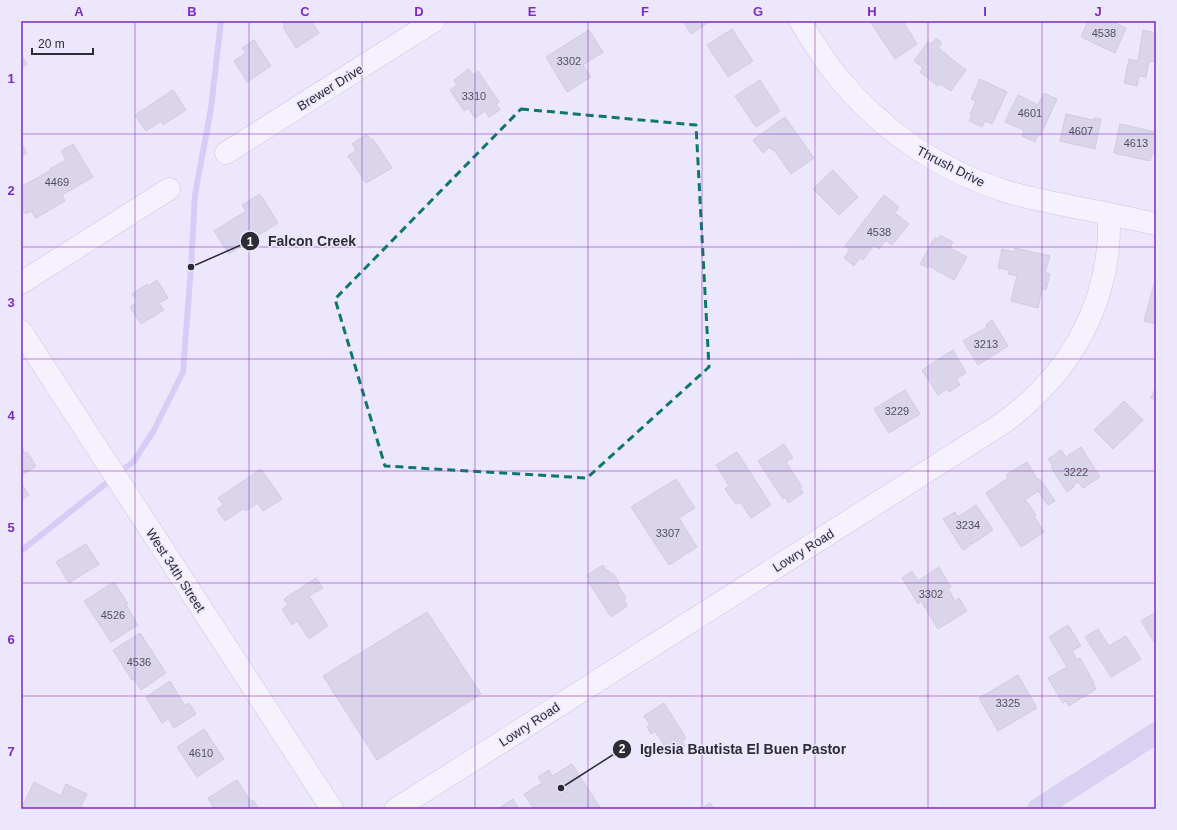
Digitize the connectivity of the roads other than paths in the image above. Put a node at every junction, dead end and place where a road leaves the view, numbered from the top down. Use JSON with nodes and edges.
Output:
{"nodes":[{"id":1,"x":434,"y":21,"type":"edge"},
{"id":2,"x":800,"y":21,"type":"edge"},
{"id":3,"x":226,"y":153,"type":"dead end"},
{"id":4,"x":169,"y":189,"type":"dead end"},
{"id":5,"x":1109,"y":214,"type":"junction"},
{"id":6,"x":1156,"y":224,"type":"edge"},
{"id":7,"x":21,"y":283,"type":"edge"},
{"id":8,"x":21,"y":331,"type":"edge"},
{"id":9,"x":1156,"y":733,"type":"edge"},
{"id":10,"x":332,"y":809,"type":"edge"},
{"id":11,"x":396,"y":809,"type":"edge"},
{"id":12,"x":1038,"y":809,"type":"edge"}],
"edges":[{"from":1,"to":3,"type":"street","name":"Brewer Drive"},
{"from":2,"to":5,"type":"street","name":"Thrush Drive"},
{"from":4,"to":7,"type":"street"},
{"from":5,"to":6,"type":"street","name":"Thrush Drive"},
{"from":5,"to":11,"type":"street","name":"Lowry Road"},
{"from":8,"to":10,"type":"street","name":"West 34th Street"},
{"from":9,"to":12,"type":"main road"}]}
